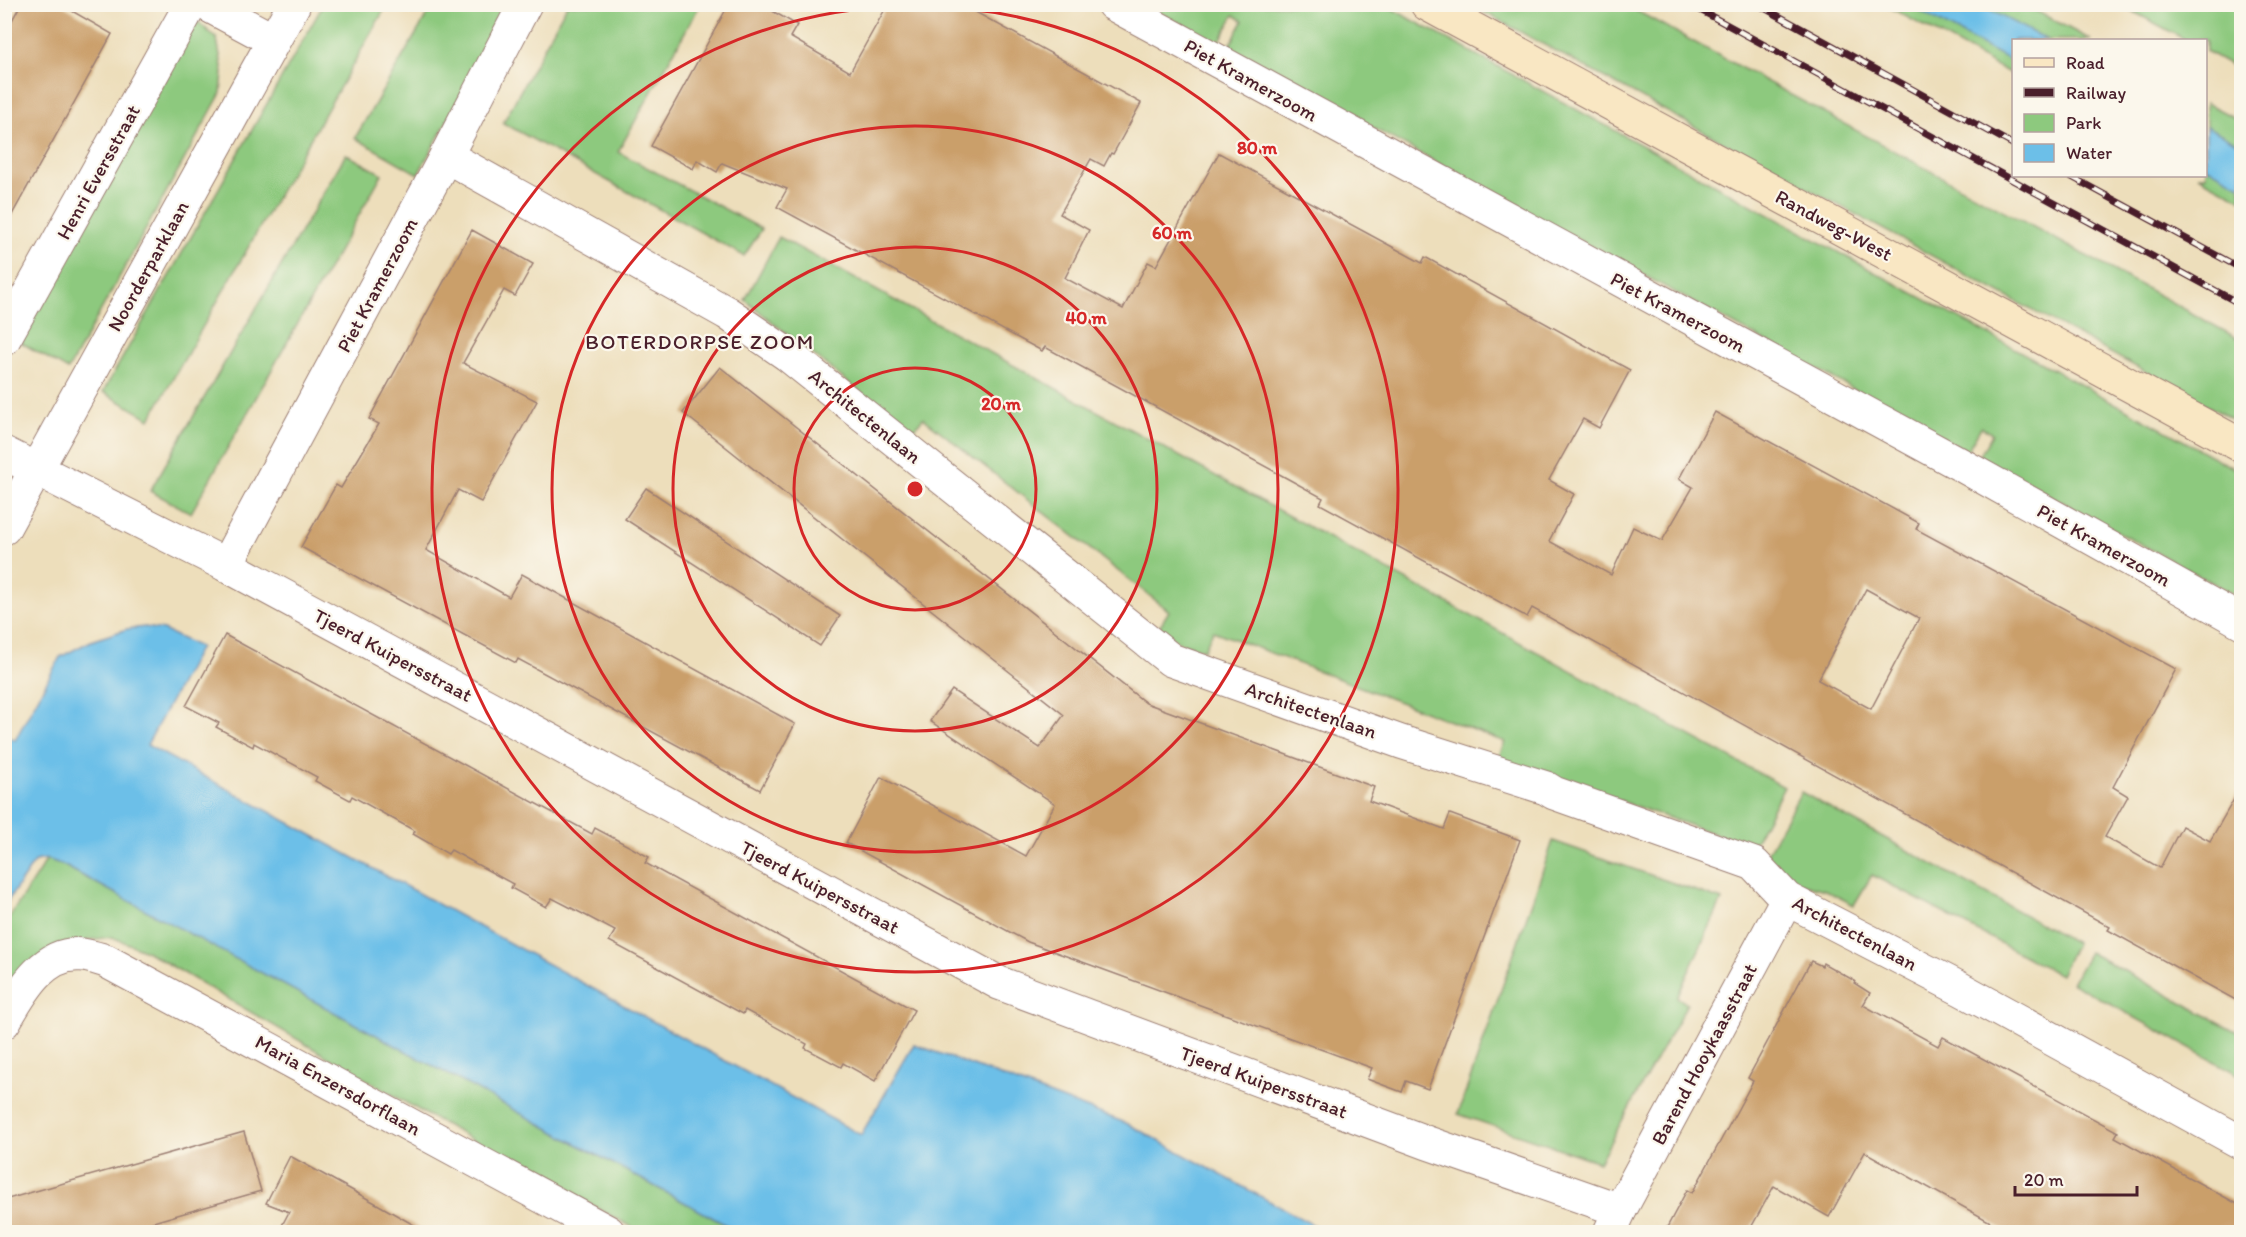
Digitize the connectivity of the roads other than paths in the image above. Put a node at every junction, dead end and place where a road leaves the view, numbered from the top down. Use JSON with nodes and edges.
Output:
{"nodes":[{"id":1,"x":191,"y":4,"type":"edge"},
{"id":2,"x":206,"y":4,"type":"edge"},
{"id":3,"x":294,"y":4,"type":"edge"},
{"id":4,"x":525,"y":4,"type":"edge"},
{"id":5,"x":1113,"y":4,"type":"edge"},
{"id":6,"x":1427,"y":4,"type":"edge"},
{"id":7,"x":273,"y":40,"type":"junction"},
{"id":8,"x":446,"y":156,"type":"junction"},
{"id":9,"x":4,"y":339,"type":"edge"},
{"id":10,"x":2241,"y":446,"type":"edge"},
{"id":11,"x":4,"y":453,"type":"edge"},
{"id":12,"x":36,"y":469,"type":"junction"},
{"id":13,"x":4,"y":528,"type":"edge"},
{"id":14,"x":226,"y":565,"type":"junction"},
{"id":15,"x":2241,"y":622,"type":"edge"},
{"id":16,"x":1787,"y":899,"type":"junction"},
{"id":17,"x":4,"y":1022,"type":"edge"},
{"id":18,"x":2241,"y":1143,"type":"edge"},
{"id":19,"x":1615,"y":1221,"type":"edge"},
{"id":20,"x":608,"y":1233,"type":"edge"}],
"edges":[{"from":1,"to":9,"type":"street","name":"Henri Eversstraat"},
{"from":2,"to":7,"type":"street"},
{"from":3,"to":7,"type":"street","name":"Noorderparklaan"},
{"from":4,"to":8,"type":"street","name":"Piet Kramerzoom"},
{"from":5,"to":15,"type":"street","name":"Piet Kramerzoom"},
{"from":6,"to":10,"type":"main road","name":"Randweg-West"},
{"from":7,"to":12,"type":"street","name":"Noorderparklaan"},
{"from":8,"to":14,"type":"street","name":"Piet Kramerzoom"},
{"from":8,"to":16,"type":"street","name":"Architectenlaan"},
{"from":11,"to":12,"type":"street","name":"Tjeerd Kuipersstraat"},
{"from":12,"to":13,"type":"street","name":"Noorderparklaan"},
{"from":12,"to":14,"type":"street","name":"Tjeerd Kuipersstraat"},
{"from":14,"to":19,"type":"street","name":"Tjeerd Kuipersstraat"},
{"from":16,"to":18,"type":"street","name":"Architectenlaan"},
{"from":16,"to":19,"type":"street","name":"Barend Hooykaasstraat"},
{"from":17,"to":20,"type":"street","name":"Maria Enzersdorflaan"}]}
